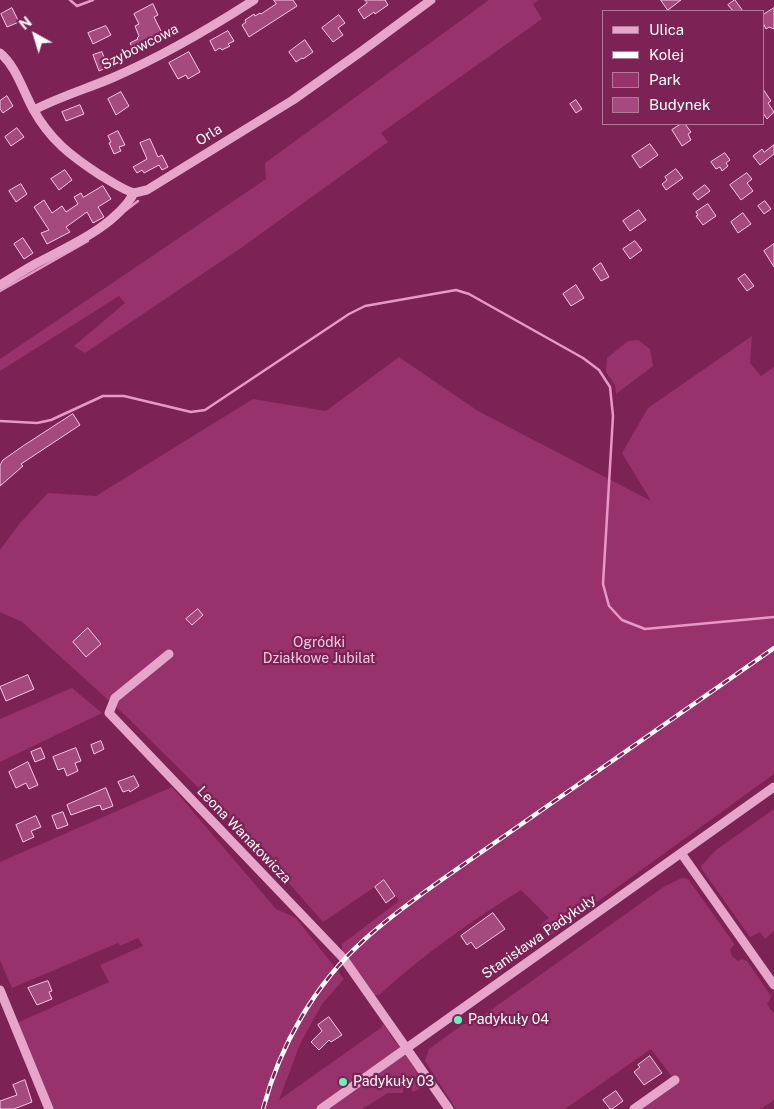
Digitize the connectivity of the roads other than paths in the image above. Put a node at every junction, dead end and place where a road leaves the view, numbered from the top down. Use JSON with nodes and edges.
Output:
{"nodes":[{"id":1,"x":254,"y":0,"type":"edge"},
{"id":2,"x":431,"y":0,"type":"edge"},
{"id":3,"x":0,"y":53,"type":"edge"},
{"id":4,"x":34,"y":110,"type":"junction"},
{"id":5,"x":134,"y":193,"type":"junction"},
{"id":6,"x":0,"y":285,"type":"edge"},
{"id":7,"x":169,"y":654,"type":"dead end"},
{"id":8,"x":774,"y":787,"type":"edge"},
{"id":9,"x":681,"y":853,"type":"junction"},
{"id":10,"x":774,"y":985,"type":"edge"},
{"id":11,"x":0,"y":990,"type":"edge"},
{"id":12,"x":406,"y":1049,"type":"junction"},
{"id":13,"x":675,"y":1080,"type":"dead end"},
{"id":14,"x":49,"y":1109,"type":"edge"},
{"id":15,"x":321,"y":1109,"type":"edge"},
{"id":16,"x":449,"y":1109,"type":"edge"},
{"id":17,"x":634,"y":1109,"type":"edge"}],
"edges":[{"from":1,"to":4,"type":"street","name":"Szybowcowa"},
{"from":2,"to":5,"type":"street","name":"Orla"},
{"from":3,"to":4,"type":"street"},
{"from":4,"to":5,"type":"street"},
{"from":5,"to":6,"type":"street","name":"Orla"},
{"from":7,"to":12,"type":"street","name":"Leona Wanatowicza"},
{"from":8,"to":9,"type":"street","name":"Stanisława Padykuły"},
{"from":9,"to":10,"type":"street"},
{"from":9,"to":12,"type":"street","name":"Stanisława Padykuły"},
{"from":11,"to":14,"type":"street"},
{"from":12,"to":15,"type":"street","name":"Stanisława Padykuły"},
{"from":12,"to":16,"type":"street"},
{"from":13,"to":17,"type":"street"}]}
